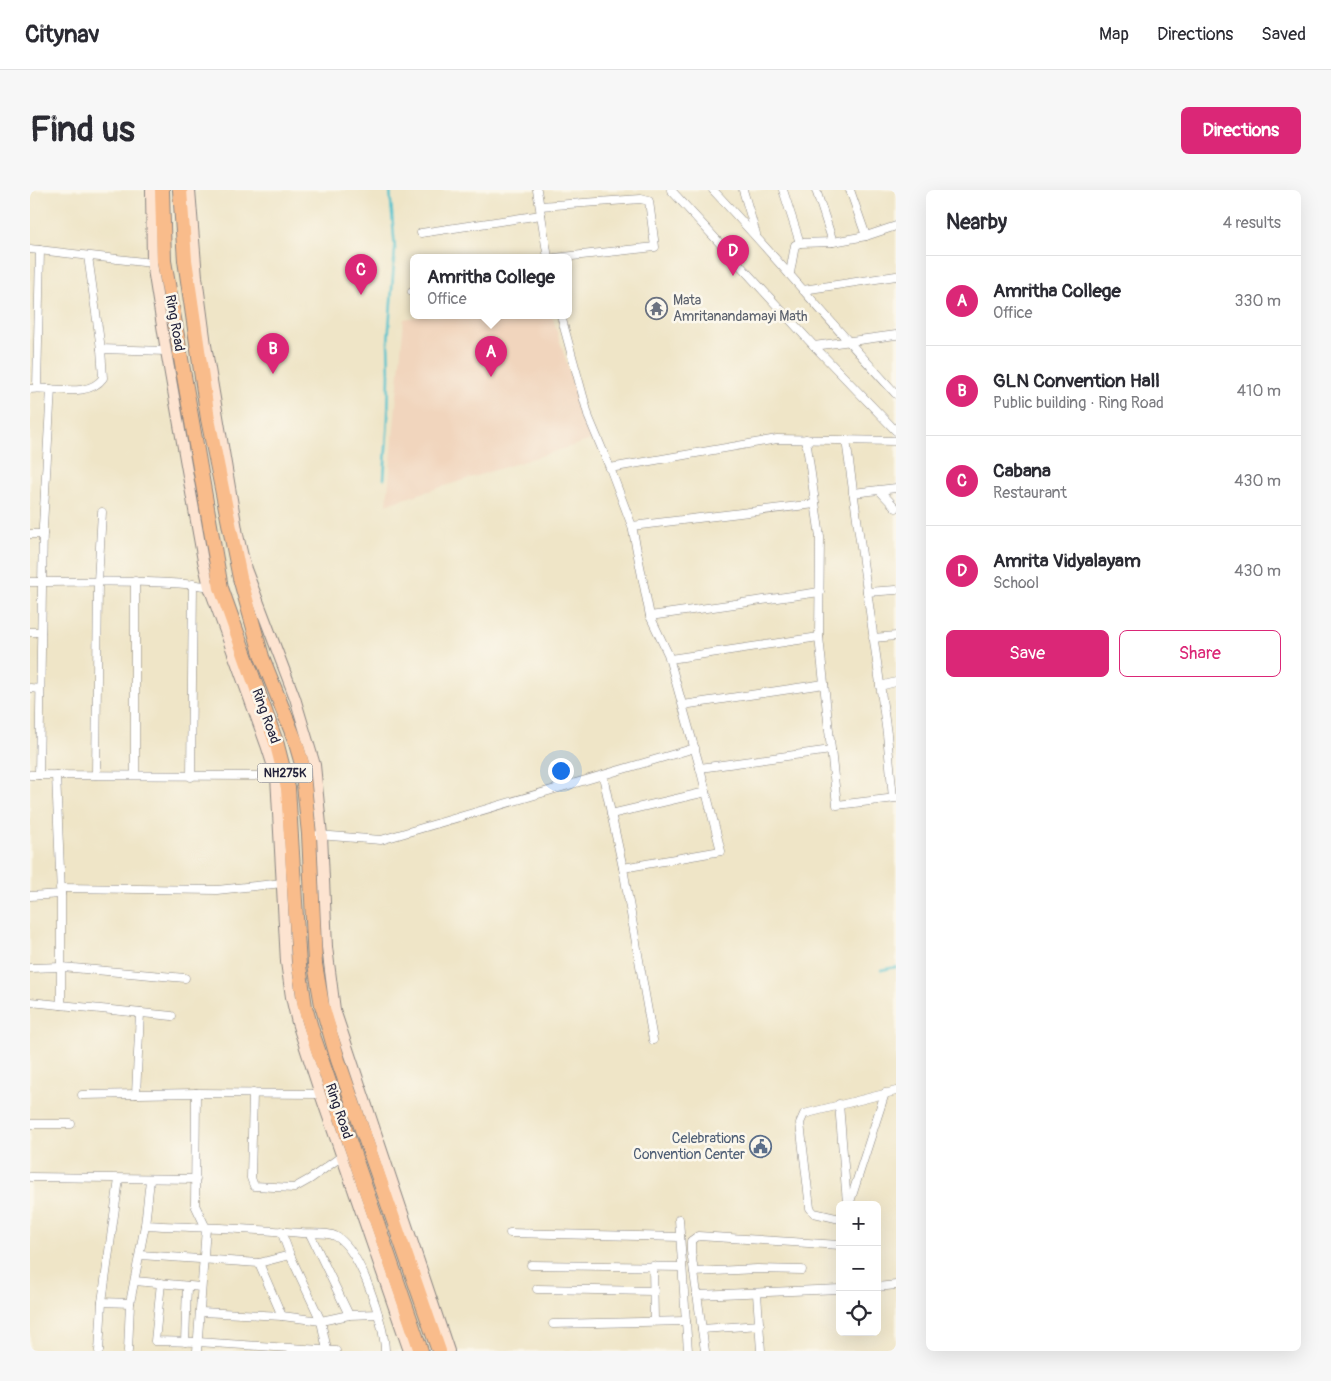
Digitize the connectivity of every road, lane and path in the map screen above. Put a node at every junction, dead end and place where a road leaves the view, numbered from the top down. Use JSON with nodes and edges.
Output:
{"nodes":[{"id":1,"x":151,"y":190,"type":"edge"},
{"id":2,"x":162,"y":190,"type":"edge"},
{"id":3,"x":180,"y":190,"type":"edge"},
{"id":4,"x":190,"y":190,"type":"edge"},
{"id":5,"x":536,"y":190,"type":"edge"},
{"id":6,"x":671,"y":190,"type":"edge"},
{"id":7,"x":713,"y":190,"type":"edge"},
{"id":8,"x":743,"y":190,"type":"edge"},
{"id":9,"x":783,"y":190,"type":"edge"},
{"id":10,"x":816,"y":190,"type":"edge"},
{"id":11,"x":850,"y":190,"type":"edge"},
{"id":12,"x":540,"y":210,"type":"junction"},
{"id":13,"x":157,"y":222,"type":"junction"},
{"id":14,"x":896,"y":226,"type":"edge"},
{"id":15,"x":421,"y":233,"type":"dead end"},
{"id":16,"x":866,"y":236,"type":"junction"},
{"id":17,"x":758,"y":238,"type":"junction"},
{"id":18,"x":189,"y":240,"type":"junction"},
{"id":19,"x":833,"y":242,"type":"junction"},
{"id":20,"x":800,"y":244,"type":"junction"},
{"id":21,"x":30,"y":249,"type":"edge"},
{"id":22,"x":40,"y":250,"type":"junction"},
{"id":23,"x":547,"y":254,"type":"edge"},
{"id":24,"x":88,"y":256,"type":"junction"},
{"id":25,"x":572,"y":256,"type":"edge"},
{"id":26,"x":152,"y":263,"type":"junction"},
{"id":27,"x":790,"y":274,"type":"junction"},
{"id":28,"x":896,"y":276,"type":"edge"},
{"id":29,"x":802,"y":290,"type":"junction"},
{"id":30,"x":562,"y":319,"type":"edge"},
{"id":31,"x":896,"y":335,"type":"edge"},
{"id":32,"x":848,"y":342,"type":"junction"},
{"id":33,"x":814,"y":346,"type":"junction"},
{"id":34,"x":101,"y":349,"type":"junction"},
{"id":35,"x":166,"y":351,"type":"junction"},
{"id":36,"x":33,"y":388,"type":"edge"},
{"id":37,"x":51,"y":389,"type":"junction"},
{"id":38,"x":896,"y":394,"type":"edge"},
{"id":39,"x":896,"y":431,"type":"edge"},
{"id":40,"x":806,"y":439,"type":"junction"},
{"id":41,"x":846,"y":440,"type":"junction"},
{"id":42,"x":896,"y":441,"type":"edge"},
{"id":43,"x":610,"y":468,"type":"junction"},
{"id":44,"x":896,"y":488,"type":"edge"},
{"id":45,"x":879,"y":490,"type":"junction"},
{"id":46,"x":853,"y":493,"type":"junction"},
{"id":47,"x":815,"y":504,"type":"junction"},
{"id":48,"x":896,"y":508,"type":"edge"},
{"id":49,"x":102,"y":512,"type":"dead end"},
{"id":50,"x":632,"y":526,"type":"junction"},
{"id":51,"x":30,"y":534,"type":"edge"},
{"id":52,"x":43,"y":534,"type":"junction"},
{"id":53,"x":98,"y":581,"type":"junction"},
{"id":54,"x":135,"y":581,"type":"junction"},
{"id":55,"x":30,"y":582,"type":"edge"},
{"id":56,"x":42,"y":582,"type":"junction"},
{"id":57,"x":193,"y":584,"type":"junction"},
{"id":58,"x":215,"y":587,"type":"junction"},
{"id":59,"x":896,"y":590,"type":"edge"},
{"id":60,"x":820,"y":592,"type":"junction"},
{"id":61,"x":867,"y":592,"type":"junction"},
{"id":62,"x":650,"y":616,"type":"junction"},
{"id":63,"x":30,"y":632,"type":"edge"},
{"id":64,"x":41,"y":632,"type":"junction"},
{"id":65,"x":896,"y":636,"type":"edge"},
{"id":66,"x":819,"y":637,"type":"junction"},
{"id":67,"x":873,"y":638,"type":"junction"},
{"id":68,"x":670,"y":659,"type":"junction"},
{"id":69,"x":896,"y":682,"type":"edge"},
{"id":70,"x":824,"y":684,"type":"junction"},
{"id":71,"x":880,"y":686,"type":"junction"},
{"id":72,"x":30,"y":688,"type":"edge"},
{"id":73,"x":40,"y":689,"type":"junction"},
{"id":74,"x":682,"y":704,"type":"junction"},
{"id":75,"x":896,"y":733,"type":"edge"},
{"id":76,"x":887,"y":734,"type":"junction"},
{"id":77,"x":695,"y":748,"type":"junction"},
{"id":78,"x":831,"y":750,"type":"junction"},
{"id":79,"x":700,"y":768,"type":"junction"},
{"id":80,"x":96,"y":774,"type":"junction"},
{"id":81,"x":30,"y":775,"type":"edge"},
{"id":82,"x":39,"y":775,"type":"junction"},
{"id":83,"x":56,"y":776,"type":"junction"},
{"id":84,"x":135,"y":776,"type":"junction"},
{"id":85,"x":191,"y":776,"type":"junction"},
{"id":86,"x":281,"y":776,"type":"junction"},
{"id":87,"x":602,"y":776,"type":"junction"},
{"id":88,"x":706,"y":792,"type":"junction"},
{"id":89,"x":894,"y":798,"type":"edge"},
{"id":90,"x":611,"y":814,"type":"junction"},
{"id":91,"x":315,"y":835,"type":"junction"},
{"id":92,"x":623,"y":868,"type":"junction"},
{"id":93,"x":283,"y":883,"type":"junction"},
{"id":94,"x":61,"y":891,"type":"junction"},
{"id":95,"x":30,"y":896,"type":"edge"},
{"id":96,"x":62,"y":967,"type":"junction"},
{"id":97,"x":30,"y":968,"type":"edge"},
{"id":98,"x":185,"y":978,"type":"dead end"},
{"id":99,"x":30,"y":1002,"type":"edge"},
{"id":100,"x":61,"y":1005,"type":"junction"},
{"id":101,"x":140,"y":1013,"type":"junction"},
{"id":102,"x":172,"y":1016,"type":"dead end"},
{"id":103,"x":653,"y":1040,"type":"dead end"},
{"id":104,"x":896,"y":1091,"type":"edge"},
{"id":105,"x":196,"y":1093,"type":"junction"},
{"id":106,"x":253,"y":1093,"type":"junction"},
{"id":107,"x":885,"y":1093,"type":"junction"},
{"id":108,"x":136,"y":1094,"type":"junction"},
{"id":109,"x":320,"y":1094,"type":"junction"},
{"id":110,"x":82,"y":1095,"type":"dead end"},
{"id":111,"x":839,"y":1104,"type":"junction"},
{"id":112,"x":30,"y":1124,"type":"edge"},
{"id":113,"x":71,"y":1124,"type":"dead end"},
{"id":114,"x":342,"y":1156,"type":"junction"},
{"id":115,"x":30,"y":1177,"type":"edge"},
{"id":116,"x":119,"y":1179,"type":"junction"},
{"id":117,"x":196,"y":1179,"type":"junction"},
{"id":118,"x":150,"y":1180,"type":"junction"},
{"id":119,"x":848,"y":1201,"type":"edge"},
{"id":120,"x":849,"y":1201,"type":"edge"},
{"id":121,"x":679,"y":1218,"type":"dead end"},
{"id":122,"x":836,"y":1218,"type":"edge"},
{"id":123,"x":145,"y":1225,"type":"junction"},
{"id":124,"x":206,"y":1228,"type":"junction"},
{"id":125,"x":281,"y":1231,"type":"junction"},
{"id":126,"x":510,"y":1233,"type":"dead end"},
{"id":127,"x":310,"y":1234,"type":"junction"},
{"id":128,"x":680,"y":1237,"type":"junction"},
{"id":129,"x":836,"y":1245,"type":"edge"},
{"id":130,"x":140,"y":1254,"type":"junction"},
{"id":131,"x":290,"y":1255,"type":"junction"},
{"id":132,"x":204,"y":1259,"type":"junction"},
{"id":133,"x":258,"y":1263,"type":"junction"},
{"id":134,"x":531,"y":1265,"type":"dead end"},
{"id":135,"x":653,"y":1266,"type":"junction"},
{"id":136,"x":682,"y":1267,"type":"junction"},
{"id":137,"x":802,"y":1270,"type":"dead end"},
{"id":138,"x":694,"y":1272,"type":"junction"},
{"id":139,"x":135,"y":1281,"type":"junction"},
{"id":140,"x":161,"y":1284,"type":"junction"},
{"id":141,"x":896,"y":1285,"type":"edge"},
{"id":142,"x":187,"y":1286,"type":"junction"},
{"id":143,"x":881,"y":1286,"type":"edge"},
{"id":144,"x":202,"y":1287,"type":"junction"},
{"id":145,"x":537,"y":1289,"type":"dead end"},
{"id":146,"x":836,"y":1289,"type":"edge"},
{"id":147,"x":654,"y":1291,"type":"junction"},
{"id":148,"x":757,"y":1294,"type":"junction"},
{"id":149,"x":697,"y":1295,"type":"junction"},
{"id":150,"x":102,"y":1302,"type":"junction"},
{"id":151,"x":130,"y":1302,"type":"junction"},
{"id":152,"x":201,"y":1312,"type":"junction"},
{"id":153,"x":378,"y":1314,"type":"junction"},
{"id":154,"x":349,"y":1315,"type":"junction"},
{"id":155,"x":282,"y":1316,"type":"junction"},
{"id":156,"x":686,"y":1320,"type":"junction"},
{"id":157,"x":321,"y":1321,"type":"junction"},
{"id":158,"x":654,"y":1321,"type":"junction"},
{"id":159,"x":553,"y":1324,"type":"dead end"},
{"id":160,"x":760,"y":1325,"type":"junction"},
{"id":161,"x":702,"y":1329,"type":"junction"},
{"id":162,"x":185,"y":1342,"type":"junction"},
{"id":163,"x":198,"y":1342,"type":"junction"},
{"id":164,"x":229,"y":1348,"type":"edge"},
{"id":165,"x":327,"y":1350,"type":"edge"},
{"id":166,"x":99,"y":1351,"type":"edge"},
{"id":167,"x":128,"y":1351,"type":"edge"},
{"id":168,"x":198,"y":1351,"type":"edge"},
{"id":169,"x":336,"y":1351,"type":"edge"},
{"id":170,"x":386,"y":1351,"type":"edge"},
{"id":171,"x":409,"y":1351,"type":"edge"},
{"id":172,"x":421,"y":1351,"type":"edge"},
{"id":173,"x":439,"y":1351,"type":"edge"},
{"id":174,"x":449,"y":1351,"type":"edge"},
{"id":175,"x":688,"y":1351,"type":"edge"},
{"id":176,"x":705,"y":1351,"type":"edge"},
{"id":177,"x":761,"y":1351,"type":"edge"}],
"edges":[{"from":1,"to":13,"type":"street"},
{"from":2,"to":13,"type":"highway","name":"Ring Road","number":"NH275K"},
{"from":3,"to":18,"type":"highway","name":"Ring Road","number":"NH275K"},
{"from":4,"to":18,"type":"street"},
{"from":5,"to":12,"type":"street"},
{"from":6,"to":33,"type":"street"},
{"from":7,"to":17,"type":"street"},
{"from":8,"to":17,"type":"street"},
{"from":9,"to":20,"type":"street"},
{"from":10,"to":19,"type":"street"},
{"from":11,"to":16,"type":"street"},
{"from":12,"to":15,"type":"street"},
{"from":12,"to":23,"type":"street"},
{"from":12,"to":25,"type":"street"},
{"from":13,"to":26,"type":"street"},
{"from":13,"to":58,"type":"highway","name":"Ring Road","number":"NH275K"},
{"from":14,"to":16,"type":"street"},
{"from":16,"to":19,"type":"street"},
{"from":17,"to":27,"type":"street"},
{"from":18,"to":91,"type":"highway","name":"Ring Road","number":"NH275K"},
{"from":19,"to":20,"type":"street"},
{"from":20,"to":27,"type":"street"},
{"from":21,"to":22,"type":"street"},
{"from":22,"to":24,"type":"street"},
{"from":22,"to":36,"type":"street"},
{"from":24,"to":26,"type":"street"},
{"from":24,"to":34,"type":"street"},
{"from":26,"to":35,"type":"street"},
{"from":27,"to":29,"type":"street"},
{"from":28,"to":29,"type":"street"},
{"from":29,"to":32,"type":"street"},
{"from":30,"to":43,"type":"street"},
{"from":31,"to":32,"type":"street"},
{"from":32,"to":33,"type":"street"},
{"from":32,"to":38,"type":"street"},
{"from":33,"to":39,"type":"street"},
{"from":34,"to":35,"type":"street"},
{"from":34,"to":37,"type":"street"},
{"from":35,"to":58,"type":"street"},
{"from":36,"to":37,"type":"street"},
{"from":37,"to":52,"type":"street"},
{"from":40,"to":41,"type":"street"},
{"from":40,"to":43,"type":"street"},
{"from":40,"to":47,"type":"street"},
{"from":41,"to":42,"type":"street"},
{"from":41,"to":46,"type":"street"},
{"from":43,"to":50,"type":"street"},
{"from":44,"to":45,"type":"street"},
{"from":45,"to":46,"type":"street"},
{"from":45,"to":48,"type":"street"},
{"from":46,"to":61,"type":"street"},
{"from":47,"to":50,"type":"street"},
{"from":47,"to":60,"type":"street"},
{"from":49,"to":53,"type":"street"},
{"from":50,"to":62,"type":"street"},
{"from":51,"to":52,"type":"street"},
{"from":52,"to":56,"type":"street"},
{"from":53,"to":54,"type":"street"},
{"from":53,"to":56,"type":"street"},
{"from":53,"to":80,"type":"street"},
{"from":54,"to":57,"type":"street"},
{"from":54,"to":84,"type":"street"},
{"from":55,"to":56,"type":"street"},
{"from":56,"to":64,"type":"street"},
{"from":57,"to":58,"type":"street"},
{"from":57,"to":85,"type":"street"},
{"from":58,"to":86,"type":"highway","name":"Ring Road","number":"NH275K"},
{"from":59,"to":61,"type":"street"},
{"from":60,"to":62,"type":"street"},
{"from":60,"to":66,"type":"street"},
{"from":61,"to":67,"type":"street"},
{"from":62,"to":68,"type":"street"},
{"from":63,"to":64,"type":"street"},
{"from":64,"to":73,"type":"street"},
{"from":65,"to":67,"type":"street"},
{"from":66,"to":68,"type":"street"},
{"from":66,"to":70,"type":"street"},
{"from":67,"to":71,"type":"street"},
{"from":68,"to":74,"type":"street"},
{"from":69,"to":71,"type":"street"},
{"from":70,"to":74,"type":"street"},
{"from":70,"to":78,"type":"street"},
{"from":71,"to":76,"type":"street"},
{"from":72,"to":73,"type":"street"},
{"from":73,"to":82,"type":"street"},
{"from":74,"to":77,"type":"street"},
{"from":75,"to":76,"type":"street"},
{"from":76,"to":89,"type":"street"},
{"from":77,"to":79,"type":"street"},
{"from":77,"to":87,"type":"street"},
{"from":78,"to":79,"type":"street"},
{"from":78,"to":89,"type":"street"},
{"from":79,"to":88,"type":"street"},
{"from":80,"to":83,"type":"street"},
{"from":80,"to":84,"type":"street"},
{"from":81,"to":82,"type":"street"},
{"from":82,"to":83,"type":"street"},
{"from":83,"to":94,"type":"street"},
{"from":84,"to":85,"type":"street"},
{"from":85,"to":86,"type":"street"},
{"from":86,"to":93,"type":"street"},
{"from":86,"to":172,"type":"highway","name":"Ring Road","number":"NH275K"},
{"from":87,"to":90,"type":"street"},
{"from":87,"to":91,"type":"street"},
{"from":88,"to":90,"type":"street"},
{"from":88,"to":92,"type":"street"},
{"from":90,"to":92,"type":"street"},
{"from":91,"to":173,"type":"highway","name":"Ring Road","number":"NH275K"},
{"from":91,"to":174,"type":"street"},
{"from":92,"to":103,"type":"street"},
{"from":93,"to":94,"type":"street"},
{"from":93,"to":109,"type":"street"},
{"from":94,"to":95,"type":"street"},
{"from":94,"to":96,"type":"street"},
{"from":96,"to":97,"type":"street"},
{"from":96,"to":98,"type":"street"},
{"from":96,"to":100,"type":"street"},
{"from":99,"to":100,"type":"street"},
{"from":100,"to":101,"type":"street"},
{"from":101,"to":102,"type":"street"},
{"from":101,"to":108,"type":"street"},
{"from":104,"to":107,"type":"street"},
{"from":105,"to":106,"type":"street"},
{"from":105,"to":108,"type":"street"},
{"from":105,"to":117,"type":"street"},
{"from":106,"to":109,"type":"street"},
{"from":106,"to":114,"type":"street"},
{"from":107,"to":111,"type":"street"},
{"from":107,"to":120,"type":"street"},
{"from":108,"to":110,"type":"street"},
{"from":109,"to":114,"type":"street"},
{"from":111,"to":119,"type":"street"},
{"from":111,"to":122,"type":"street"},
{"from":112,"to":113,"type":"street"},
{"from":114,"to":171,"type":"street"},
{"from":115,"to":116,"type":"street"},
{"from":116,"to":118,"type":"street"},
{"from":116,"to":150,"type":"street"},
{"from":117,"to":118,"type":"street"},
{"from":117,"to":124,"type":"street"},
{"from":118,"to":123,"type":"street"},
{"from":121,"to":128,"type":"street"},
{"from":123,"to":124,"type":"street"},
{"from":123,"to":130,"type":"street"},
{"from":124,"to":125,"type":"street"},
{"from":124,"to":132,"type":"street"},
{"from":125,"to":127,"type":"street"},
{"from":125,"to":131,"type":"street"},
{"from":126,"to":128,"type":"street"},
{"from":127,"to":153,"type":"street"},
{"from":127,"to":154,"type":"street"},
{"from":128,"to":136,"type":"street"},
{"from":129,"to":138,"type":"street"},
{"from":130,"to":132,"type":"street"},
{"from":130,"to":139,"type":"street"},
{"from":131,"to":133,"type":"street"},
{"from":131,"to":157,"type":"street"},
{"from":132,"to":133,"type":"street"},
{"from":132,"to":144,"type":"street"},
{"from":133,"to":155,"type":"street"},
{"from":134,"to":135,"type":"street"},
{"from":135,"to":136,"type":"street"},
{"from":135,"to":147,"type":"street"},
{"from":136,"to":156,"type":"street"},
{"from":137,"to":138,"type":"street"},
{"from":138,"to":149,"type":"street"},
{"from":139,"to":140,"type":"street"},
{"from":139,"to":151,"type":"street"},
{"from":140,"to":142,"type":"street"},
{"from":140,"to":162,"type":"street"},
{"from":141,"to":143,"type":"street"},
{"from":142,"to":144,"type":"street"},
{"from":142,"to":162,"type":"street"},
{"from":144,"to":152,"type":"street"},
{"from":145,"to":147,"type":"street"},
{"from":146,"to":148,"type":"street"},
{"from":147,"to":158,"type":"street"},
{"from":148,"to":149,"type":"street"},
{"from":148,"to":160,"type":"street"},
{"from":149,"to":161,"type":"street"},
{"from":150,"to":151,"type":"street"},
{"from":150,"to":166,"type":"street"},
{"from":151,"to":167,"type":"street"},
{"from":152,"to":155,"type":"street"},
{"from":152,"to":163,"type":"street"},
{"from":153,"to":154,"type":"street"},
{"from":153,"to":170,"type":"street"},
{"from":154,"to":157,"type":"street"},
{"from":155,"to":157,"type":"street"},
{"from":156,"to":158,"type":"street"},
{"from":156,"to":175,"type":"street"},
{"from":157,"to":165,"type":"street"},
{"from":158,"to":159,"type":"street"},
{"from":160,"to":161,"type":"street"},
{"from":160,"to":177,"type":"street"},
{"from":161,"to":176,"type":"street"},
{"from":162,"to":163,"type":"street"},
{"from":163,"to":164,"type":"street"},
{"from":163,"to":168,"type":"street"},
{"from":164,"to":165,"type":"street"},
{"from":165,"to":169,"type":"street"}]}
